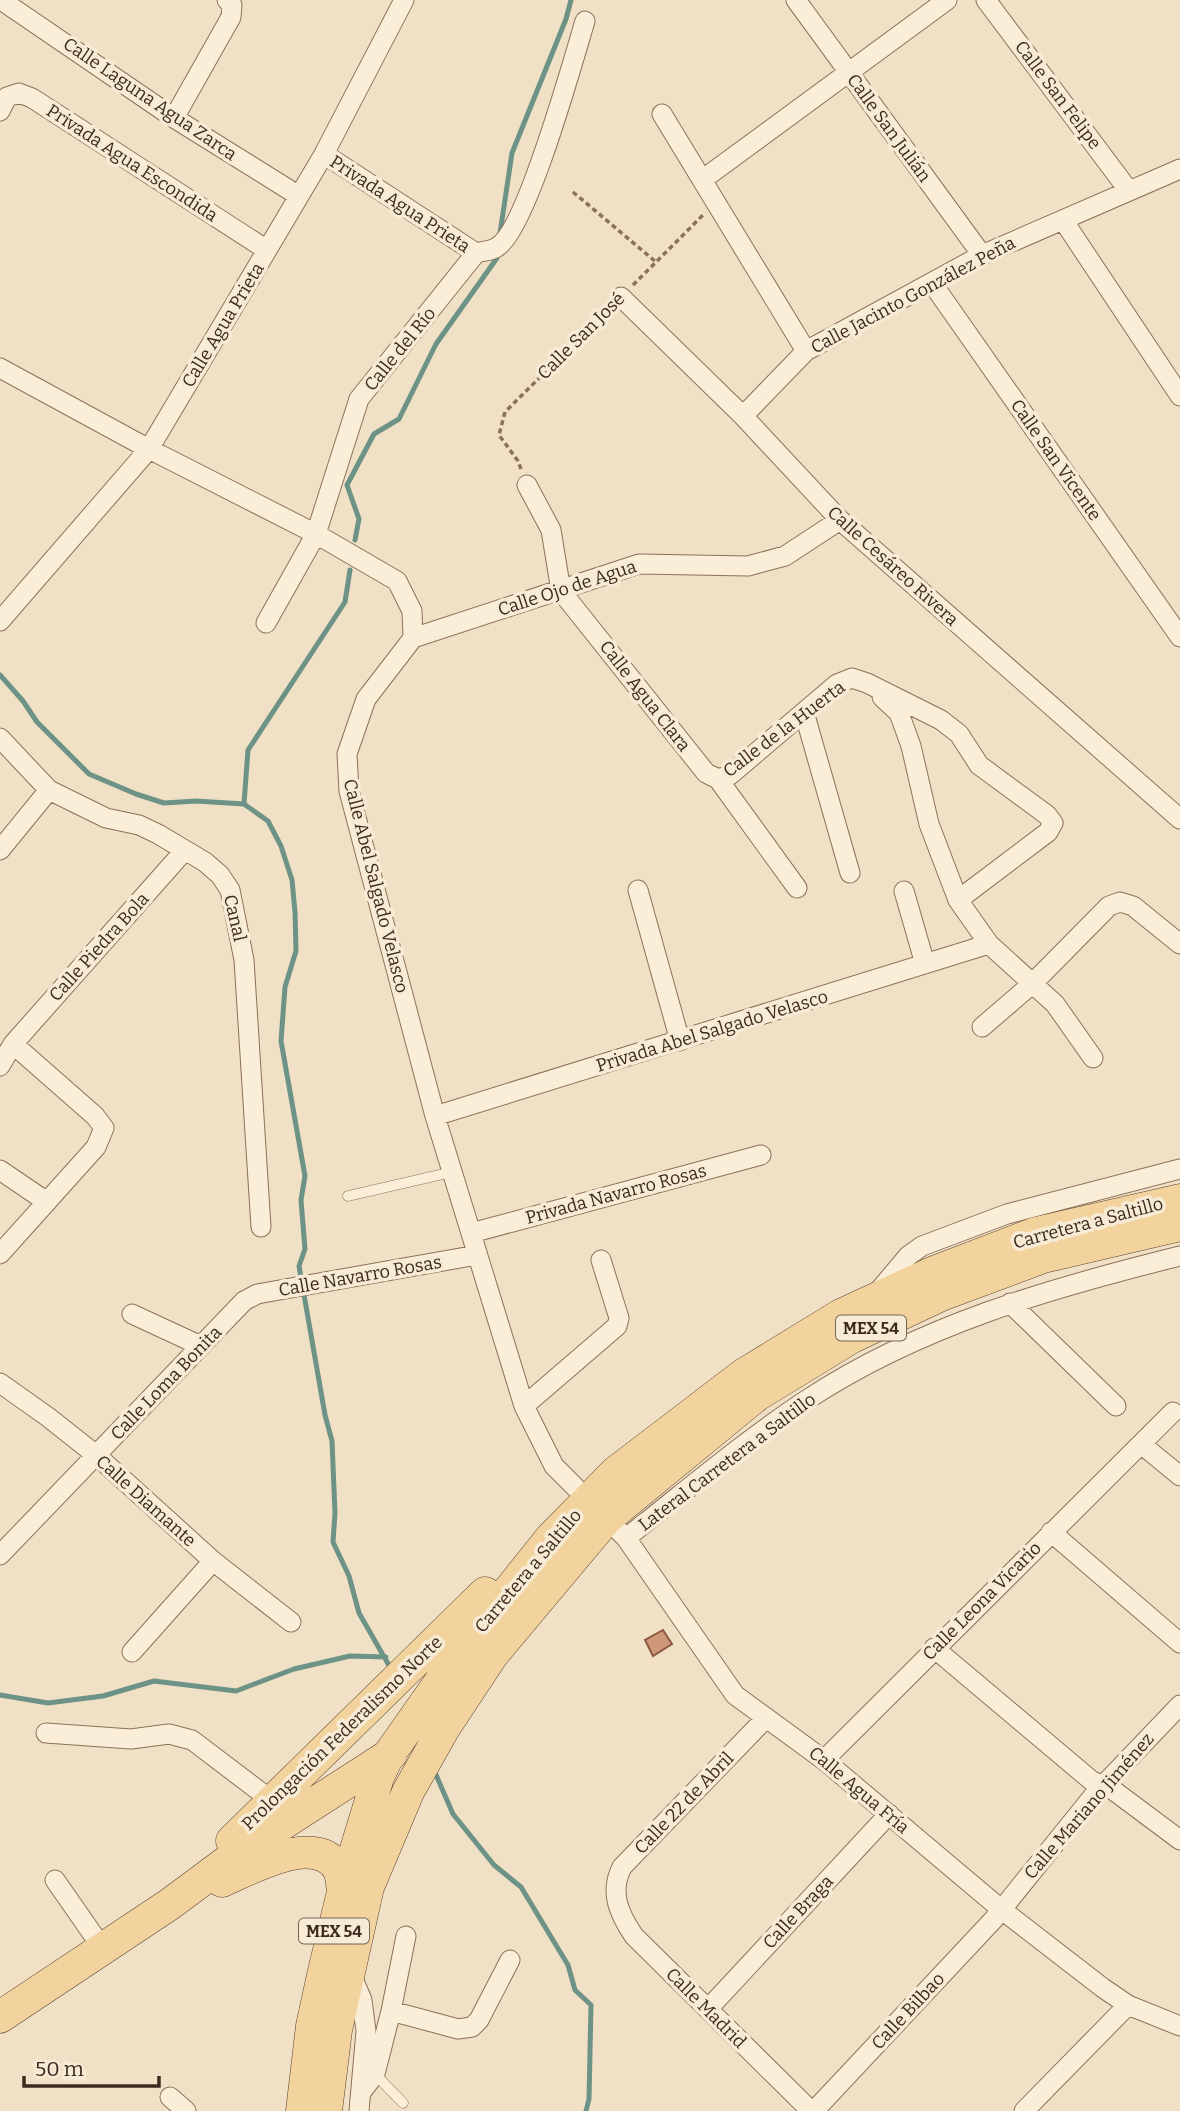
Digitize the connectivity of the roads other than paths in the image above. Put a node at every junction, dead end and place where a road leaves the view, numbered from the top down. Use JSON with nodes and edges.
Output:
{"nodes":[{"id":1,"x":1,"y":0,"type":"edge"},
{"id":2,"x":404,"y":0,"type":"edge"},
{"id":3,"x":796,"y":0,"type":"edge"},
{"id":4,"x":947,"y":0,"type":"edge"},
{"id":5,"x":986,"y":0,"type":"edge"},
{"id":6,"x":230,"y":2,"type":"edge"},
{"id":7,"x":585,"y":21,"type":"dead end"},
{"id":8,"x":849,"y":73,"type":"junction"},
{"id":9,"x":0,"y":111,"type":"edge"},
{"id":10,"x":662,"y":114,"type":"dead end"},
{"id":11,"x":174,"y":118,"type":"junction"},
{"id":12,"x":324,"y":154,"type":"junction"},
{"id":13,"x":1180,"y":169,"type":"edge"},
{"id":14,"x":702,"y":180,"type":"junction"},
{"id":15,"x":1129,"y":191,"type":"junction"},
{"id":16,"x":299,"y":196,"type":"junction"},
{"id":17,"x":1063,"y":220,"type":"junction"},
{"id":18,"x":267,"y":250,"type":"junction"},
{"id":19,"x":476,"y":253,"type":"junction"},
{"id":20,"x":982,"y":255,"type":"junction"},
{"id":21,"x":932,"y":282,"type":"junction"},
{"id":22,"x":621,"y":297,"type":"road end"},
{"id":23,"x":806,"y":351,"type":"junction"},
{"id":24,"x":0,"y":368,"type":"edge"},
{"id":25,"x":1180,"y":396,"type":"edge"},
{"id":26,"x":743,"y":416,"type":"junction"},
{"id":27,"x":149,"y":449,"type":"junction"},
{"id":28,"x":527,"y":485,"type":"road end"},
{"id":29,"x":840,"y":520,"type":"junction"},
{"id":30,"x":316,"y":534,"type":"junction"},
{"id":31,"x":561,"y":591,"type":"junction"},
{"id":32,"x":0,"y":621,"type":"edge"},
{"id":33,"x":266,"y":623,"type":"dead end"},
{"id":34,"x":1180,"y":637,"type":"edge"},
{"id":35,"x":413,"y":638,"type":"junction"},
{"id":36,"x":867,"y":683,"type":"junction"},
{"id":37,"x":804,"y":712,"type":"junction"},
{"id":38,"x":0,"y":738,"type":"edge"},
{"id":39,"x":718,"y":779,"type":"junction"},
{"id":40,"x":49,"y":790,"type":"junction"},
{"id":41,"x":1180,"y":819,"type":"edge"},
{"id":42,"x":0,"y":850,"type":"edge"},
{"id":43,"x":185,"y":850,"type":"junction"},
{"id":44,"x":850,"y":873,"type":"dead end"},
{"id":45,"x":797,"y":888,"type":"dead end"},
{"id":46,"x":638,"y":890,"type":"dead end"},
{"id":47,"x":904,"y":891,"type":"dead end"},
{"id":48,"x":958,"y":900,"type":"junction"},
{"id":49,"x":989,"y":944,"type":"junction"},
{"id":50,"x":1180,"y":944,"type":"edge"},
{"id":51,"x":925,"y":964,"type":"junction"},
{"id":52,"x":1032,"y":984,"type":"junction"},
{"id":53,"x":982,"y":1027,"type":"dead end"},
{"id":54,"x":680,"y":1041,"type":"junction"},
{"id":55,"x":13,"y":1044,"type":"junction"},
{"id":56,"x":1093,"y":1058,"type":"dead end"},
{"id":57,"x":0,"y":1066,"type":"edge"},
{"id":58,"x":435,"y":1116,"type":"junction"},
{"id":59,"x":761,"y":1155,"type":"dead end"},
{"id":60,"x":1180,"y":1169,"type":"edge"},
{"id":61,"x":0,"y":1170,"type":"edge"},
{"id":62,"x":452,"y":1172,"type":"junction"},
{"id":63,"x":348,"y":1196,"type":"dead end"},
{"id":64,"x":1180,"y":1200,"type":"edge"},
{"id":65,"x":47,"y":1202,"type":"junction"},
{"id":66,"x":1180,"y":1225,"type":"edge"},
{"id":67,"x":261,"y":1227,"type":"dead end"},
{"id":68,"x":471,"y":1233,"type":"junction"},
{"id":69,"x":0,"y":1254,"type":"edge"},
{"id":70,"x":477,"y":1255,"type":"junction"},
{"id":71,"x":1180,"y":1255,"type":"edge"},
{"id":72,"x":601,"y":1260,"type":"dead end"},
{"id":73,"x":244,"y":1301,"type":"joint"},
{"id":74,"x":872,"y":1301,"type":"junction"},
{"id":75,"x":1010,"y":1303,"type":"junction"},
{"id":76,"x":132,"y":1314,"type":"dead end"},
{"id":77,"x":201,"y":1346,"type":"junction"},
{"id":78,"x":0,"y":1383,"type":"edge"},
{"id":79,"x":524,"y":1406,"type":"junction"},
{"id":80,"x":1116,"y":1406,"type":"dead end"},
{"id":81,"x":1173,"y":1412,"type":"dead end"},
{"id":82,"x":1141,"y":1444,"type":"junction"},
{"id":83,"x":96,"y":1455,"type":"junction"},
{"id":84,"x":1180,"y":1476,"type":"edge"},
{"id":85,"x":607,"y":1519,"type":"junction"},
{"id":86,"x":1051,"y":1532,"type":"junction"},
{"id":87,"x":0,"y":1555,"type":"edge"},
{"id":88,"x":213,"y":1562,"type":"junction"},
{"id":89,"x":291,"y":1622,"type":"dead end"},
{"id":90,"x":472,"y":1639,"type":"junction"},
{"id":91,"x":1180,"y":1643,"type":"edge"},
{"id":92,"x":934,"y":1648,"type":"junction"},
{"id":93,"x":132,"y":1652,"type":"dead end"},
{"id":94,"x":1180,"y":1705,"type":"edge"},
{"id":95,"x":766,"y":1718,"type":"junction"},
{"id":96,"x":444,"y":1728,"type":"joint"},
{"id":97,"x":46,"y":1733,"type":"dead end"},
{"id":98,"x":404,"y":1752,"type":"junction"},
{"id":99,"x":824,"y":1760,"type":"junction"},
{"id":100,"x":1102,"y":1786,"type":"junction"},
{"id":101,"x":271,"y":1800,"type":"junction"},
{"id":102,"x":888,"y":1814,"type":"junction"},
{"id":103,"x":1180,"y":1840,"type":"edge"},
{"id":104,"x":55,"y":1880,"type":"dead end"},
{"id":105,"x":343,"y":1892,"type":"junction"},
{"id":106,"x":615,"y":1895,"type":"joint"},
{"id":107,"x":170,"y":1904,"type":"junction"},
{"id":108,"x":1002,"y":1910,"type":"junction"},
{"id":109,"x":406,"y":1936,"type":"dead end"},
{"id":110,"x":103,"y":1949,"type":"junction"},
{"id":111,"x":510,"y":1960,"type":"dead end"},
{"id":112,"x":350,"y":1972,"type":"junction"},
{"id":113,"x":1128,"y":2005,"type":"junction"},
{"id":114,"x":708,"y":2009,"type":"junction"},
{"id":115,"x":391,"y":2011,"type":"junction"},
{"id":116,"x":0,"y":2017,"type":"edge"},
{"id":117,"x":1180,"y":2026,"type":"edge"},
{"id":118,"x":375,"y":2074,"type":"junction"},
{"id":119,"x":362,"y":2091,"type":"junction"},
{"id":120,"x":170,"y":2097,"type":"dead end"},
{"id":121,"x":403,"y":2103,"type":"dead end"},
{"id":122,"x":187,"y":2111,"type":"edge"},
{"id":123,"x":302,"y":2111,"type":"edge"},
{"id":124,"x":326,"y":2111,"type":"edge"},
{"id":125,"x":359,"y":2111,"type":"edge"},
{"id":126,"x":812,"y":2111,"type":"edge"},
{"id":127,"x":1024,"y":2111,"type":"edge"}],
"edges":[{"from":1,"to":11,"type":"street","name":"Calle Laguna Agua Zarca"},
{"from":2,"to":12,"type":"street","name":"Calle Agua Prieta"},
{"from":3,"to":8,"type":"street","name":"Calle San Julián"},
{"from":4,"to":8,"type":"street"},
{"from":5,"to":15,"type":"street","name":"Calle San Felipe"},
{"from":6,"to":11,"type":"street"},
{"from":7,"to":19,"type":"street"},
{"from":8,"to":14,"type":"street"},
{"from":8,"to":20,"type":"street","name":"Calle San Julián"},
{"from":9,"to":18,"type":"street","name":"Privada Agua Escondida"},
{"from":10,"to":14,"type":"street"},
{"from":11,"to":16,"type":"street","name":"Calle Laguna Agua Zarca"},
{"from":12,"to":16,"type":"street","name":"Calle Agua Prieta"},
{"from":12,"to":19,"type":"street","name":"Privada Agua Prieta"},
{"from":13,"to":15,"type":"street","name":"Calle Jacinto González Peña"},
{"from":14,"to":23,"type":"street"},
{"from":15,"to":17,"type":"street","name":"Calle Jacinto González Peña"},
{"from":16,"to":18,"type":"street","name":"Calle Agua Prieta"},
{"from":17,"to":20,"type":"street","name":"Calle Jacinto González Peña"},
{"from":17,"to":25,"type":"street"},
{"from":18,"to":27,"type":"street","name":"Calle Agua Prieta"},
{"from":19,"to":30,"type":"street","name":"Calle del Río"},
{"from":20,"to":21,"type":"street","name":"Calle Jacinto González Peña"},
{"from":21,"to":23,"type":"street","name":"Calle Jacinto González Peña"},
{"from":21,"to":34,"type":"street","name":"Calle San Vicente"},
{"from":22,"to":26,"type":"street","name":"Calle Cesáreo Rivera"},
{"from":23,"to":26,"type":"street","name":"Calle Jacinto González Peña"},
{"from":24,"to":27,"type":"street"},
{"from":26,"to":29,"type":"street","name":"Calle Cesáreo Rivera"},
{"from":27,"to":30,"type":"street"},
{"from":27,"to":32,"type":"street","name":"Calle Agua Prieta"},
{"from":28,"to":31,"type":"street","name":"Calle Agua Clara"},
{"from":29,"to":31,"type":"street","name":"Calle Ojo de Agua"},
{"from":29,"to":41,"type":"street","name":"Calle Cesáreo Rivera"},
{"from":30,"to":33,"type":"street","name":"Calle del Río"},
{"from":30,"to":35,"type":"street"},
{"from":31,"to":35,"type":"street","name":"Calle Ojo de Agua"},
{"from":31,"to":39,"type":"street","name":"Calle Agua Clara"},
{"from":35,"to":58,"type":"street","name":"Calle Abel Salgado Velasco"},
{"from":36,"to":37,"type":"street","name":"Calle de la Huerta"},
{"from":36,"to":48,"type":"street"},
{"from":36,"to":48,"type":"street","name":"Calle de la Huerta"},
{"from":37,"to":39,"type":"street","name":"Calle de la Huerta"},
{"from":37,"to":44,"type":"street"},
{"from":38,"to":40,"type":"street","name":"Canal"},
{"from":39,"to":45,"type":"street","name":"Calle Agua Clara"},
{"from":40,"to":42,"type":"street"},
{"from":40,"to":43,"type":"street","name":"Canal"},
{"from":43,"to":55,"type":"street","name":"Calle Piedra Bola"},
{"from":43,"to":67,"type":"street","name":"Canal"},
{"from":46,"to":54,"type":"street"},
{"from":47,"to":51,"type":"street"},
{"from":48,"to":49,"type":"street"},
{"from":49,"to":51,"type":"street","name":"Privada Abel Salgado Velasco"},
{"from":49,"to":52,"type":"street"},
{"from":50,"to":52,"type":"street"},
{"from":51,"to":54,"type":"street","name":"Privada Abel Salgado Velasco"},
{"from":52,"to":53,"type":"street"},
{"from":52,"to":56,"type":"street"},
{"from":54,"to":58,"type":"street","name":"Privada Abel Salgado Velasco"},
{"from":55,"to":57,"type":"street","name":"Calle Piedra Bola"},
{"from":55,"to":65,"type":"street"},
{"from":58,"to":62,"type":"street","name":"Calle Abel Salgado Velasco"},
{"from":59,"to":68,"type":"street","name":"Privada Navarro Rosas"},
{"from":60,"to":74,"type":"street"},
{"from":61,"to":65,"type":"street"},
{"from":62,"to":63,"type":"lane"},
{"from":62,"to":68,"type":"street","name":"Calle Abel Salgado Velasco"},
{"from":64,"to":74,"type":"main road","name":"Carretera a Saltillo","number":"MEX 54"},
{"from":65,"to":69,"type":"street"},
{"from":66,"to":85,"type":"main road","name":"Carretera a Saltillo","number":"MEX 54"},
{"from":68,"to":70,"type":"street","name":"Calle Abel Salgado Velasco"},
{"from":70,"to":73,"type":"street","name":"Calle Navarro Rosas"},
{"from":70,"to":79,"type":"street","name":"Calle Abel Salgado Velasco"},
{"from":71,"to":75,"type":"street","name":"Lateral Carretera a Saltillo"},
{"from":72,"to":79,"type":"street"},
{"from":73,"to":77,"type":"street","name":"Calle Loma Bonita"},
{"from":74,"to":85,"type":"main road","name":"Carretera a Saltillo","number":"MEX 54"},
{"from":75,"to":80,"type":"street"},
{"from":75,"to":85,"type":"street","name":"Lateral Carretera a Saltillo"},
{"from":76,"to":77,"type":"street"},
{"from":77,"to":83,"type":"street","name":"Calle Loma Bonita"},
{"from":78,"to":83,"type":"street","name":"Calle Diamante"},
{"from":79,"to":85,"type":"street","name":"Calle Abel Salgado Velasco"},
{"from":81,"to":82,"type":"street","name":"Calle Leona Vicario"},
{"from":82,"to":84,"type":"street"},
{"from":82,"to":86,"type":"street","name":"Calle Leona Vicario"},
{"from":83,"to":87,"type":"street","name":"Calle Loma Bonita"},
{"from":83,"to":88,"type":"street","name":"Calle Diamante"},
{"from":85,"to":90,"type":"main road","name":"Carretera a Saltillo","number":"MEX 54"},
{"from":85,"to":90,"type":"main road","name":"Carretera a Saltillo","number":"MEX 54"},
{"from":85,"to":95,"type":"street","name":"Calle Agua Fría"},
{"from":86,"to":91,"type":"street"},
{"from":86,"to":92,"type":"street","name":"Calle Leona Vicario"},
{"from":88,"to":89,"type":"street","name":"Calle Diamante"},
{"from":88,"to":93,"type":"street"},
{"from":90,"to":96,"type":"main road","name":"Carretera a Saltillo","number":"MEX 54"},
{"from":90,"to":98,"type":"main road","name":"Carretera a Saltillo","number":"MEX 54"},
{"from":90,"to":101,"type":"main road","name":"Prolongación Federalismo Norte"},
{"from":92,"to":99,"type":"street","name":"Calle Leona Vicario"},
{"from":92,"to":100,"type":"street"},
{"from":94,"to":100,"type":"street","name":"Calle Mariano Jiménez"},
{"from":95,"to":99,"type":"street","name":"Calle Agua Fría"},
{"from":95,"to":106,"type":"street","name":"Calle 22 de Abril"},
{"from":96,"to":98,"type":"main road","name":"Prolongación Federalismo Norte"},
{"from":97,"to":101,"type":"street"},
{"from":98,"to":105,"type":"main road","name":"Carretera a Saltillo","number":"MEX 54"},
{"from":98,"to":107,"type":"main road","name":"Prolongación Federalismo Norte"},
{"from":98,"to":112,"type":"main road","name":"Carretera a Saltillo","number":"MEX 54"},
{"from":99,"to":102,"type":"street","name":"Calle Agua Fría"},
{"from":100,"to":103,"type":"street"},
{"from":100,"to":108,"type":"street","name":"Calle Mariano Jiménez"},
{"from":101,"to":107,"type":"main road","name":"Prolongación Federalismo Norte"},
{"from":102,"to":108,"type":"street","name":"Calle Agua Fría"},
{"from":102,"to":114,"type":"street","name":"Calle Braga"},
{"from":104,"to":110,"type":"street"},
{"from":105,"to":107,"type":"main road"},
{"from":105,"to":123,"type":"main road","name":"Carretera a Saltillo","number":"MEX 54"},
{"from":106,"to":114,"type":"street","name":"Calle Madrid"},
{"from":107,"to":110,"type":"main road","name":"Prolongación Federalismo Norte"},
{"from":108,"to":113,"type":"street","name":"Calle Agua Fría"},
{"from":108,"to":126,"type":"street","name":"Calle Bilbao"},
{"from":109,"to":115,"type":"street"},
{"from":110,"to":116,"type":"main road","name":"Prolongación Federalismo Norte"},
{"from":111,"to":115,"type":"street"},
{"from":112,"to":119,"type":"street"},
{"from":112,"to":124,"type":"main road","name":"Carretera a Saltillo","number":"MEX 54"},
{"from":113,"to":117,"type":"street","name":"Calle Agua Fría"},
{"from":113,"to":127,"type":"street"},
{"from":114,"to":126,"type":"street","name":"Calle Madrid"},
{"from":115,"to":118,"type":"street"},
{"from":118,"to":119,"type":"street"},
{"from":118,"to":121,"type":"lane"},
{"from":119,"to":125,"type":"street"},
{"from":120,"to":122,"type":"street"}]}
